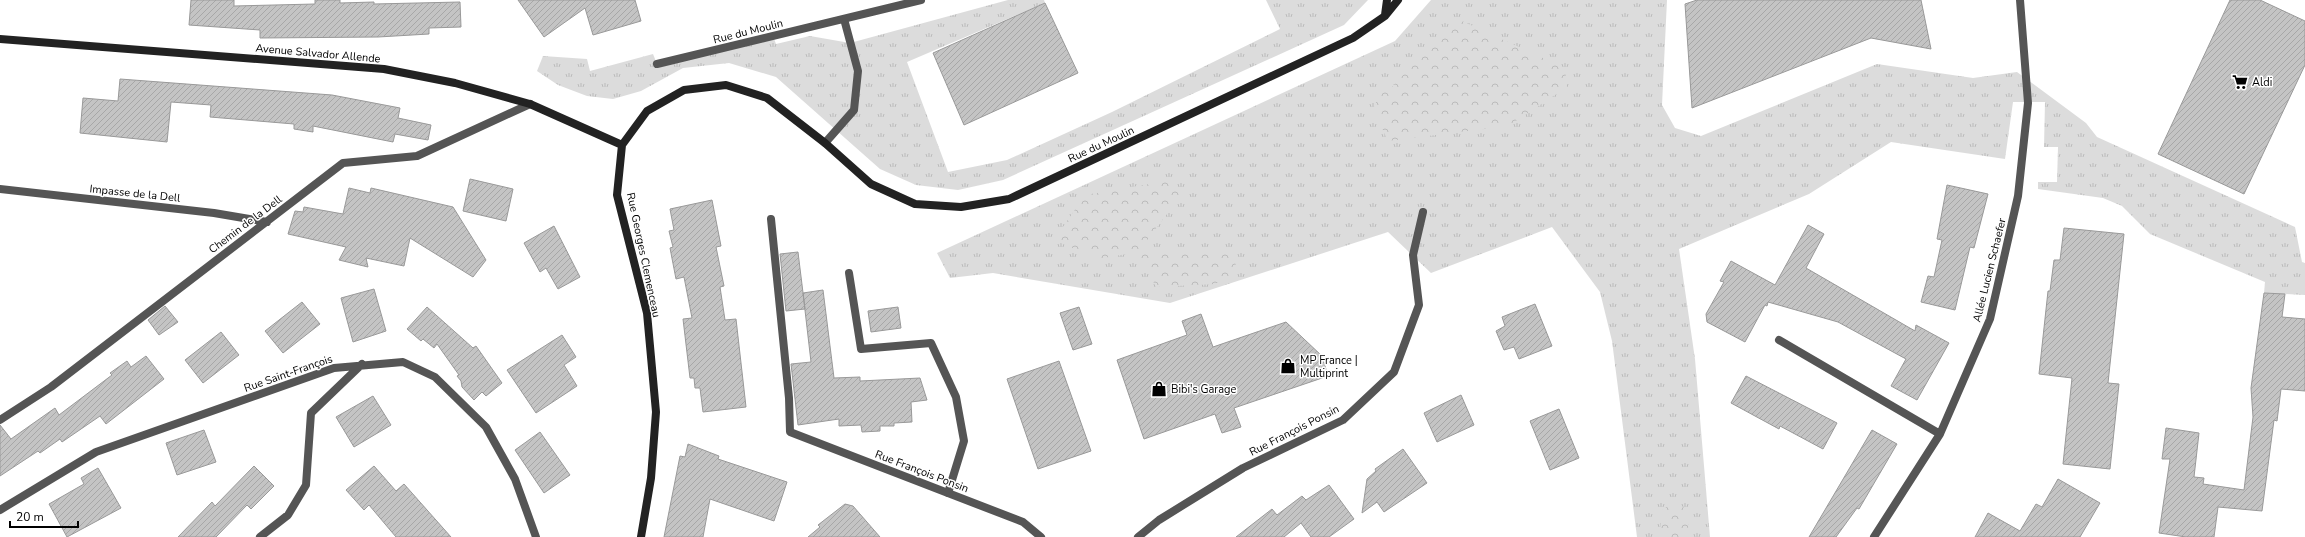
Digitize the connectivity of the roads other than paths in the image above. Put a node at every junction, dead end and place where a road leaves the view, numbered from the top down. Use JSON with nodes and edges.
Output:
{"nodes":[{"id":1,"x":921,"y":0,"type":"edge"},
{"id":2,"x":1387,"y":0,"type":"edge"},
{"id":3,"x":1398,"y":0,"type":"edge"},
{"id":4,"x":2020,"y":0,"type":"edge"},
{"id":5,"x":1385,"y":16,"type":"junction"},
{"id":6,"x":844,"y":19,"type":"junction"},
{"id":7,"x":0,"y":39,"type":"edge"},
{"id":8,"x":657,"y":64,"type":"dead end"},
{"id":9,"x":530,"y":104,"type":"junction"},
{"id":10,"x":825,"y":143,"type":"junction"},
{"id":11,"x":622,"y":145,"type":"junction"},
{"id":12,"x":0,"y":189,"type":"edge"},
{"id":13,"x":1422,"y":212,"type":"dead end"},
{"id":14,"x":771,"y":219,"type":"dead end"},
{"id":15,"x":267,"y":222,"type":"junction"},
{"id":16,"x":849,"y":273,"type":"dead end"},
{"id":17,"x":1779,"y":340,"type":"dead end"},
{"id":18,"x":362,"y":364,"type":"junction"},
{"id":19,"x":0,"y":420,"type":"edge"},
{"id":20,"x":1940,"y":434,"type":"junction"},
{"id":21,"x":948,"y":493,"type":"junction"},
{"id":22,"x":0,"y":510,"type":"edge"},
{"id":23,"x":260,"y":537,"type":"edge"},
{"id":24,"x":536,"y":537,"type":"edge"},
{"id":25,"x":641,"y":537,"type":"edge"},
{"id":26,"x":1041,"y":537,"type":"edge"},
{"id":27,"x":1138,"y":537,"type":"edge"},
{"id":28,"x":1874,"y":537,"type":"edge"}],
"edges":[{"from":1,"to":6,"type":"street","name":"Rue du Moulin"},
{"from":2,"to":5,"type":"main road"},
{"from":3,"to":5,"type":"main road","name":"Rue du Moulin"},
{"from":4,"to":20,"type":"street","name":"Allée Lucien Schaefer"},
{"from":5,"to":10,"type":"main road","name":"Rue du Moulin"},
{"from":6,"to":8,"type":"street","name":"Rue du Moulin"},
{"from":6,"to":10,"type":"street"},
{"from":7,"to":9,"type":"main road","name":"Avenue Salvador Allende"},
{"from":9,"to":11,"type":"main road","name":"Avenue Salvador Allende"},
{"from":9,"to":15,"type":"street","name":"Chemin de la Dell"},
{"from":10,"to":11,"type":"main road","name":"Rue du Moulin"},
{"from":11,"to":25,"type":"main road","name":"Rue Georges Clemenceau"},
{"from":12,"to":15,"type":"street","name":"Impasse de la Dell"},
{"from":13,"to":27,"type":"street","name":"Rue François Ponsin"},
{"from":14,"to":21,"type":"street","name":"Rue François Ponsin"},
{"from":15,"to":19,"type":"street","name":"Chemin de la Dell"},
{"from":16,"to":21,"type":"street"},
{"from":17,"to":20,"type":"street"},
{"from":18,"to":22,"type":"street","name":"Rue Saint-François"},
{"from":18,"to":23,"type":"street"},
{"from":18,"to":24,"type":"street","name":"Rue Saint-François"},
{"from":20,"to":28,"type":"street","name":"Allée Lucien Schaefer"},
{"from":21,"to":26,"type":"street","name":"Rue François Ponsin"}]}
